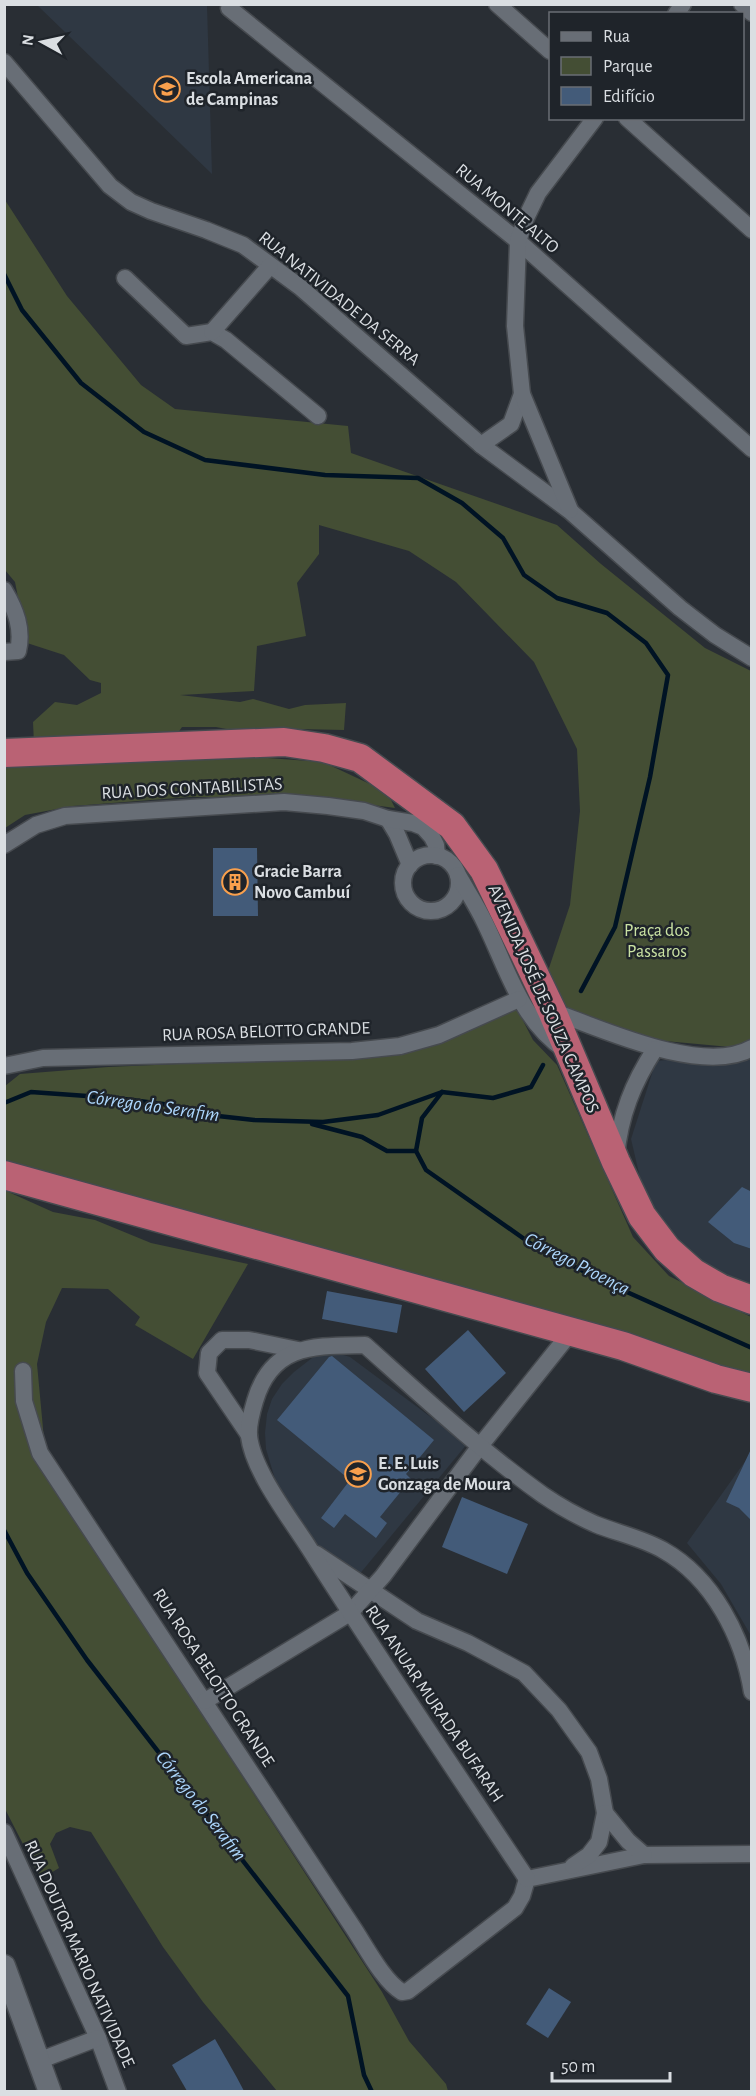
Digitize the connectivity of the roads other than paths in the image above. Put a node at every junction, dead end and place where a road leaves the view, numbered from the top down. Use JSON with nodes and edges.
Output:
{"nodes":[{"id":1,"x":497,"y":4,"type":"edge"},
{"id":2,"x":742,"y":4,"type":"edge"},
{"id":3,"x":229,"y":8,"type":"dead end"},
{"id":4,"x":752,"y":13,"type":"edge"},
{"id":5,"x":549,"y":50,"type":"edge"},
{"id":6,"x":4,"y":62,"type":"edge"},
{"id":7,"x":593,"y":120,"type":"edge"},
{"id":8,"x":629,"y":120,"type":"edge"},
{"id":9,"x":752,"y":230,"type":"edge"},
{"id":10,"x":518,"y":241,"type":"junction"},
{"id":11,"x":270,"y":266,"type":"junction"},
{"id":12,"x":125,"y":278,"type":"dead end"},
{"id":13,"x":212,"y":332,"type":"junction"},
{"id":14,"x":522,"y":394,"type":"junction"},
{"id":15,"x":318,"y":416,"type":"dead end"},
{"id":16,"x":481,"y":445,"type":"junction"},
{"id":17,"x":752,"y":449,"type":"edge"},
{"id":18,"x":549,"y":455,"type":"junction"},
{"id":19,"x":524,"y":476,"type":"junction"},
{"id":20,"x":570,"y":511,"type":"junction"},
{"id":21,"x":4,"y":591,"type":"edge"},
{"id":22,"x":4,"y":652,"type":"edge"},
{"id":23,"x":752,"y":658,"type":"edge"},
{"id":24,"x":4,"y":753,"type":"edge"},
{"id":25,"x":391,"y":782,"type":"junction"},
{"id":26,"x":395,"y":819,"type":"junction"},
{"id":27,"x":4,"y":844,"type":"edge"},
{"id":28,"x":437,"y":856,"type":"junction"},
{"id":29,"x":410,"y":865,"type":"junction"},
{"id":30,"x":458,"y":874,"type":"junction"},
{"id":31,"x":456,"y":897,"type":"junction"},
{"id":32,"x":485,"y":923,"type":"junction"},
{"id":33,"x":519,"y":999,"type":"junction"},
{"id":34,"x":552,"y":1011,"type":"junction"},
{"id":35,"x":752,"y":1048,"type":"edge"},
{"id":36,"x":655,"y":1049,"type":"junction"},
{"id":37,"x":571,"y":1054,"type":"junction"},
{"id":38,"x":4,"y":1066,"type":"edge"},
{"id":39,"x":616,"y":1162,"type":"junction"},
{"id":40,"x":5,"y":1175,"type":"edge"},
{"id":41,"x":752,"y":1300,"type":"edge"},
{"id":42,"x":571,"y":1332,"type":"junction"},
{"id":43,"x":298,"y":1350,"type":"junction"},
{"id":44,"x":22,"y":1371,"type":"dead end"},
{"id":45,"x":717,"y":1379,"type":"junction"},
{"id":46,"x":752,"y":1388,"type":"edge"},
{"id":47,"x":752,"y":1398,"type":"edge"},
{"id":48,"x":249,"y":1436,"type":"junction"},
{"id":49,"x":480,"y":1446,"type":"junction"},
{"id":50,"x":311,"y":1550,"type":"junction"},
{"id":51,"x":370,"y":1588,"type":"junction"},
{"id":52,"x":350,"y":1613,"type":"junction"},
{"id":53,"x":752,"y":1692,"type":"edge"},
{"id":54,"x":205,"y":1701,"type":"junction"},
{"id":55,"x":605,"y":1813,"type":"junction"},
{"id":56,"x":4,"y":1832,"type":"edge"},
{"id":57,"x":752,"y":1854,"type":"edge"},
{"id":58,"x":644,"y":1855,"type":"junction"},
{"id":59,"x":568,"y":1869,"type":"junction"},
{"id":60,"x":527,"y":1879,"type":"junction"},
{"id":61,"x":4,"y":1966,"type":"edge"},
{"id":62,"x":98,"y":2038,"type":"junction"},
{"id":63,"x":38,"y":2061,"type":"junction"},
{"id":64,"x":45,"y":2089,"type":"edge"},
{"id":65,"x":118,"y":2091,"type":"edge"}],
"edges":[{"from":1,"to":5,"type":"street"},
{"from":2,"to":4,"type":"street"},
{"from":3,"to":10,"type":"street","name":"RUA MONTE ALTO"},
{"from":6,"to":11,"type":"street","name":"RUA NATIVIDADE DA SERRA"},
{"from":7,"to":10,"type":"street"},
{"from":8,"to":9,"type":"street"},
{"from":10,"to":14,"type":"street"},
{"from":10,"to":17,"type":"street","name":"RUA MONTE ALTO"},
{"from":11,"to":13,"type":"street"},
{"from":11,"to":16,"type":"street","name":"RUA NATIVIDADE DA SERRA"},
{"from":12,"to":13,"type":"street"},
{"from":13,"to":15,"type":"street"},
{"from":14,"to":16,"type":"street"},
{"from":14,"to":18,"type":"street"},
{"from":16,"to":19,"type":"street","name":"RUA NATIVIDADE DA SERRA"},
{"from":18,"to":19,"type":"street"},
{"from":18,"to":20,"type":"street"},
{"from":19,"to":20,"type":"street","name":"RUA NATIVIDADE DA SERRA"},
{"from":20,"to":23,"type":"street","name":"RUA NATIVIDADE DA SERRA"},
{"from":21,"to":22,"type":"street"},
{"from":24,"to":25,"type":"highway","name":"AVENIDA JOSÉ DE SOUZA CAMPOS"},
{"from":25,"to":26,"type":"street"},
{"from":25,"to":34,"type":"highway","name":"AVENIDA JOSÉ DE SOUZA CAMPOS"},
{"from":26,"to":27,"type":"street","name":"RUA DOS CONTABILISTAS"},
{"from":26,"to":28,"type":"street","name":"RUA DOS CONTABILISTAS"},
{"from":26,"to":29,"type":"street"},
{"from":28,"to":29,"type":"street"},
{"from":28,"to":30,"type":"street","name":"RUA DOS CONTABILISTAS"},
{"from":29,"to":31,"type":"street"},
{"from":30,"to":31,"type":"street"},
{"from":30,"to":32,"type":"street"},
{"from":31,"to":32,"type":"street"},
{"from":32,"to":33,"type":"street"},
{"from":33,"to":37,"type":"street"},
{"from":33,"to":38,"type":"street","name":"RUA ROSA BELOTTO GRANDE"},
{"from":34,"to":36,"type":"street"},
{"from":34,"to":37,"type":"highway","name":"AVENIDA JOSÉ DE SOUZA CAMPOS"},
{"from":35,"to":36,"type":"street"},
{"from":36,"to":39,"type":"street"},
{"from":37,"to":39,"type":"highway","name":"AVENIDA JOSÉ DE SOUZA CAMPOS"},
{"from":39,"to":41,"type":"highway","name":"AVENIDA JOSÉ DE SOUZA CAMPOS"},
{"from":40,"to":42,"type":"highway"},
{"from":42,"to":45,"type":"highway"},
{"from":42,"to":49,"type":"street"},
{"from":43,"to":48,"type":"street","name":"RUA ANUAR MURADA BUFARAH"},
{"from":43,"to":48,"type":"street"},
{"from":43,"to":49,"type":"street","name":"RUA ANUAR MURADA BUFARAH"},
{"from":44,"to":54,"type":"street","name":"RUA ROSA BELOTTO GRANDE"},
{"from":45,"to":46,"type":"highway"},
{"from":45,"to":47,"type":"highway"},
{"from":48,"to":50,"type":"street","name":"RUA ANUAR MURADA BUFARAH"},
{"from":49,"to":51,"type":"street"},
{"from":49,"to":53,"type":"street","name":"RUA ANUAR MURADA BUFARAH"},
{"from":50,"to":51,"type":"street","name":"RUA ANUAR MURADA BUFARAH"},
{"from":50,"to":52,"type":"street","name":"RUA ANUAR MURADA BUFARAH"},
{"from":51,"to":52,"type":"street"},
{"from":51,"to":55,"type":"street","name":"RUA ANUAR MURADA BUFARAH"},
{"from":52,"to":54,"type":"street"},
{"from":52,"to":60,"type":"street","name":"RUA ANUAR MURADA BUFARAH"},
{"from":54,"to":60,"type":"street","name":"RUA ROSA BELOTTO GRANDE"},
{"from":55,"to":58,"type":"street"},
{"from":55,"to":59,"type":"street"},
{"from":56,"to":62,"type":"street","name":"RUA DOUTOR MARIO NATIVIDADE"},
{"from":57,"to":58,"type":"street"},
{"from":58,"to":59,"type":"street"},
{"from":59,"to":60,"type":"street"},
{"from":61,"to":63,"type":"main road"},
{"from":62,"to":63,"type":"street"},
{"from":62,"to":65,"type":"street","name":"RUA DOUTOR MARIO NATIVIDADE"},
{"from":63,"to":64,"type":"main road"}]}
